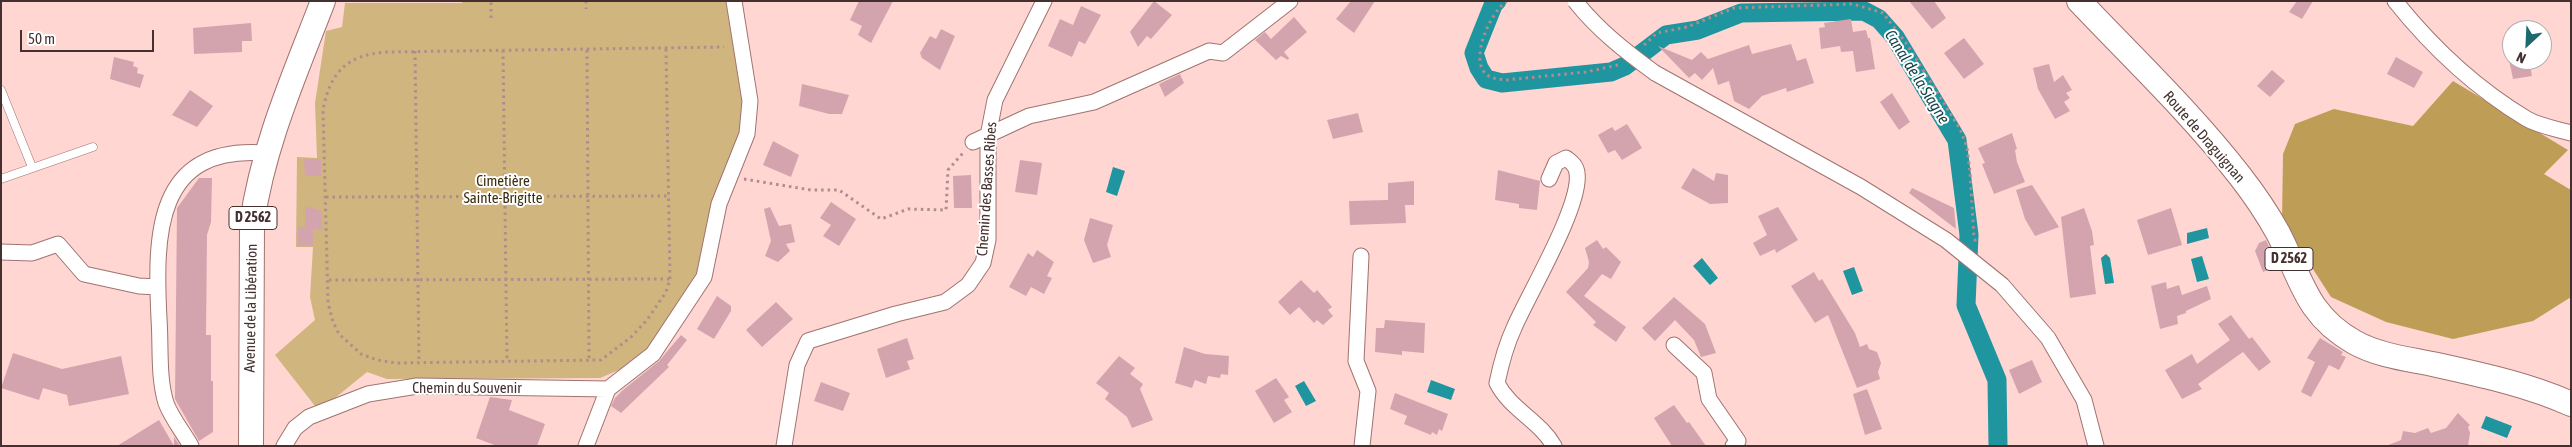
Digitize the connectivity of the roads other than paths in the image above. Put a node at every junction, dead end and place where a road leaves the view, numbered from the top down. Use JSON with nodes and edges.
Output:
{"nodes":[{"id":1,"x":323,"y":1,"type":"edge"},
{"id":2,"x":734,"y":1,"type":"edge"},
{"id":3,"x":1044,"y":1,"type":"edge"},
{"id":4,"x":1290,"y":1,"type":"edge"},
{"id":5,"x":1575,"y":1,"type":"edge"},
{"id":6,"x":2080,"y":1,"type":"edge"},
{"id":7,"x":2395,"y":1,"type":"edge"},
{"id":8,"x":1,"y":90,"type":"edge"},
{"id":9,"x":2571,"y":133,"type":"edge"},
{"id":10,"x":988,"y":136,"type":"junction"},
{"id":11,"x":973,"y":142,"type":"road end"},
{"id":12,"x":93,"y":147,"type":"dead end"},
{"id":13,"x":266,"y":153,"type":"junction"},
{"id":14,"x":32,"y":167,"type":"junction"},
{"id":15,"x":1,"y":179,"type":"edge"},
{"id":16,"x":1548,"y":179,"type":"dead end"},
{"id":17,"x":1,"y":252,"type":"edge"},
{"id":18,"x":1362,"y":256,"type":"dead end"},
{"id":19,"x":158,"y":287,"type":"junction"},
{"id":20,"x":1674,"y":345,"type":"dead end"},
{"id":21,"x":608,"y":389,"type":"junction"},
{"id":22,"x":2571,"y":404,"type":"edge"},
{"id":23,"x":191,"y":446,"type":"edge"},
{"id":24,"x":251,"y":446,"type":"edge"},
{"id":25,"x":284,"y":446,"type":"edge"},
{"id":26,"x":586,"y":446,"type":"edge"},
{"id":27,"x":784,"y":446,"type":"edge"},
{"id":28,"x":1362,"y":446,"type":"edge"},
{"id":29,"x":1554,"y":446,"type":"edge"},
{"id":30,"x":1733,"y":446,"type":"edge"},
{"id":31,"x":2096,"y":446,"type":"edge"}],
"edges":[{"from":1,"to":13,"type":"main road","name":"Avenue de la Libération","number":"D 2562"},
{"from":2,"to":21,"type":"street"},
{"from":3,"to":10,"type":"street","name":"Chemin des Basses Ribes"},
{"from":4,"to":10,"type":"street"},
{"from":5,"to":31,"type":"street","bridge":true},
{"from":6,"to":22,"type":"main road","name":"Route de Draguignan","number":"D 2562"},
{"from":7,"to":9,"type":"street"},
{"from":8,"to":14,"type":"lane"},
{"from":10,"to":11,"type":"street"},
{"from":10,"to":27,"type":"street","name":"Chemin des Basses Ribes"},
{"from":12,"to":14,"type":"lane"},
{"from":13,"to":19,"type":"street"},
{"from":13,"to":24,"type":"main road","name":"Avenue de la Libération","number":"D 2562"},
{"from":14,"to":15,"type":"lane"},
{"from":16,"to":29,"type":"street"},
{"from":17,"to":19,"type":"street"},
{"from":18,"to":28,"type":"street"},
{"from":19,"to":23,"type":"street"},
{"from":20,"to":30,"type":"street"},
{"from":21,"to":25,"type":"street","name":"Chemin du Souvenir"},
{"from":21,"to":26,"type":"street"}]}
